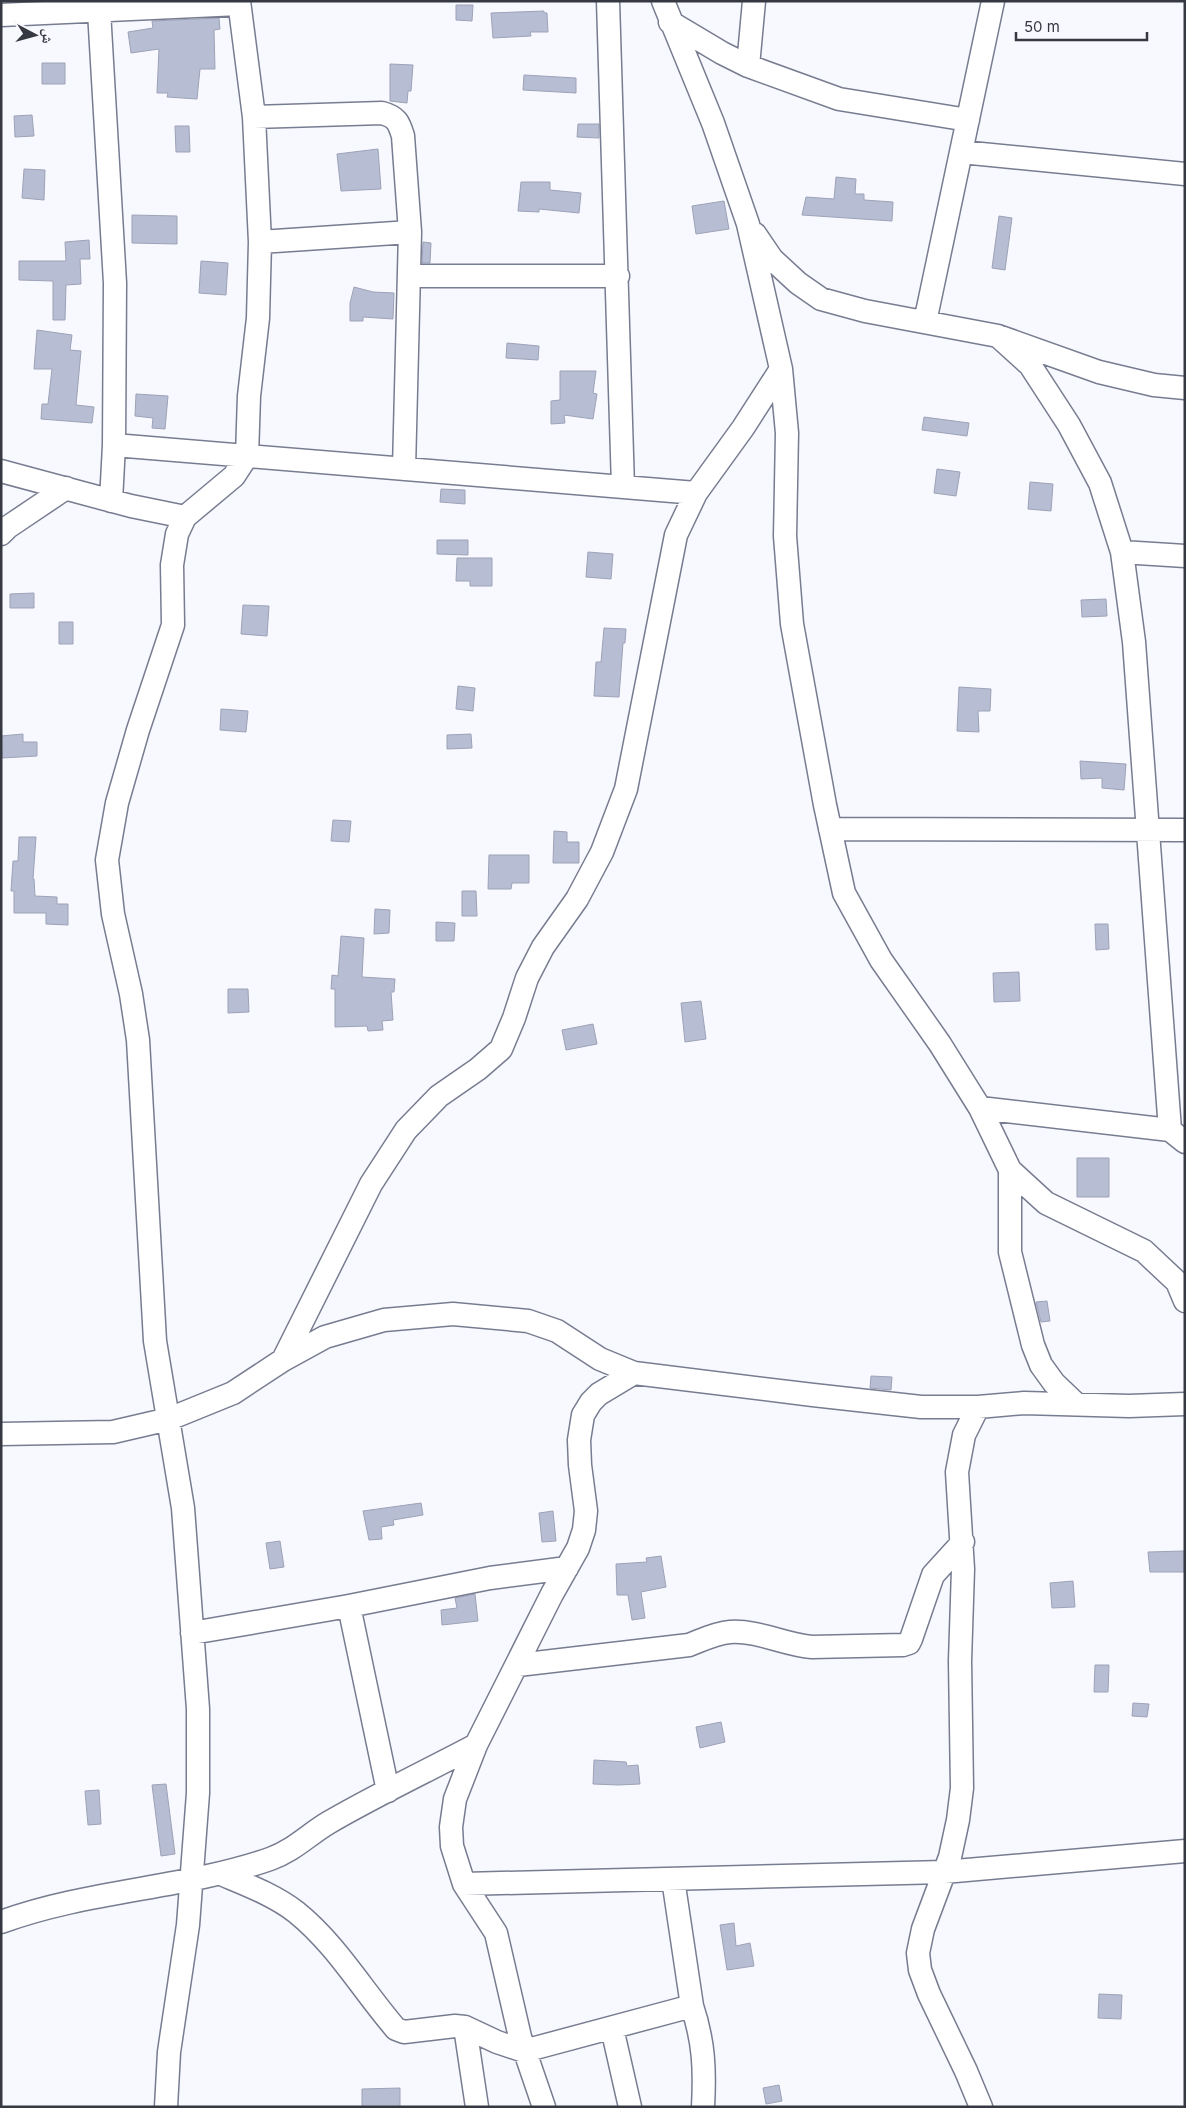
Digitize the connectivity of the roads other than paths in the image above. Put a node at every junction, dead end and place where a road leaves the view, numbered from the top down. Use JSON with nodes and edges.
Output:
{"nodes":[{"id":1,"x":608,"y":1,"type":"edge"},
{"id":2,"x":754,"y":1,"type":"edge"},
{"id":3,"x":992,"y":1,"type":"edge"},
{"id":4,"x":239,"y":3,"type":"edge"},
{"id":5,"x":25,"y":8,"type":"edge"},
{"id":6,"x":98,"y":11,"type":"junction"},
{"id":7,"x":667,"y":12,"type":"edge"},
{"id":8,"x":1,"y":15,"type":"edge"},
{"id":9,"x":748,"y":66,"type":"junction"},
{"id":10,"x":254,"y":117,"type":"junction"},
{"id":11,"x":968,"y":120,"type":"junction"},
{"id":12,"x":961,"y":152,"type":"junction"},
{"id":13,"x":1185,"y":174,"type":"edge"},
{"id":14,"x":748,"y":224,"type":"junction"},
{"id":15,"x":410,"y":232,"type":"junction"},
{"id":16,"x":260,"y":242,"type":"junction"},
{"id":17,"x":409,"y":276,"type":"junction"},
{"id":18,"x":618,"y":276,"type":"junction"},
{"id":19,"x":925,"y":322,"type":"junction"},
{"id":20,"x":998,"y":336,"type":"junction"},
{"id":21,"x":781,"y":369,"type":"junction"},
{"id":22,"x":1185,"y":388,"type":"edge"},
{"id":23,"x":114,"y":445,"type":"junction"},
{"id":24,"x":246,"y":456,"type":"junction"},
{"id":25,"x":404,"y":469,"type":"junction"},
{"id":26,"x":1,"y":471,"type":"edge"},
{"id":27,"x":623,"y":487,"type":"junction"},
{"id":28,"x":66,"y":488,"type":"junction"},
{"id":29,"x":696,"y":493,"type":"junction"},
{"id":30,"x":111,"y":501,"type":"junction"},
{"id":31,"x":185,"y":517,"type":"junction"},
{"id":32,"x":1,"y":534,"type":"edge"},
{"id":33,"x":1122,"y":552,"type":"junction"},
{"id":34,"x":1185,"y":556,"type":"edge"},
{"id":35,"x":830,"y":830,"type":"junction"},
{"id":36,"x":1148,"y":830,"type":"junction"},
{"id":37,"x":1185,"y":830,"type":"edge"},
{"id":38,"x":980,"y":1108,"type":"junction"},
{"id":39,"x":1177,"y":1136,"type":"edge"},
{"id":40,"x":1010,"y":1170,"type":"junction"},
{"id":41,"x":1185,"y":1301,"type":"edge"},
{"id":42,"x":283,"y":1360,"type":"junction"},
{"id":43,"x":634,"y":1373,"type":"junction"},
{"id":44,"x":1076,"y":1404,"type":"junction"},
{"id":45,"x":1185,"y":1404,"type":"edge"},
{"id":46,"x":978,"y":1407,"type":"junction"},
{"id":47,"x":169,"y":1419,"type":"junction"},
{"id":48,"x":1,"y":1434,"type":"edge"},
{"id":49,"x":963,"y":1542,"type":"junction"},
{"id":50,"x":567,"y":1568,"type":"junction"},
{"id":51,"x":349,"y":1606,"type":"junction"},
{"id":52,"x":192,"y":1633,"type":"junction"},
{"id":53,"x":518,"y":1665,"type":"junction"},
{"id":54,"x":476,"y":1745,"type":"junction"},
{"id":55,"x":388,"y":1791,"type":"junction"},
{"id":56,"x":1185,"y":1852,"type":"edge"},
{"id":57,"x":944,"y":1872,"type":"junction"},
{"id":58,"x":221,"y":1874,"type":"junction"},
{"id":59,"x":673,"y":1879,"type":"junction"},
{"id":60,"x":192,"y":1880,"type":"junction"},
{"id":61,"x":464,"y":1884,"type":"junction"},
{"id":62,"x":1,"y":1922,"type":"edge"},
{"id":63,"x":692,"y":2006,"type":"junction"},
{"id":64,"x":465,"y":2027,"type":"junction"},
{"id":65,"x":612,"y":2028,"type":"junction"},
{"id":66,"x":524,"y":2051,"type":"junction"},
{"id":67,"x":166,"y":2107,"type":"edge"},
{"id":68,"x":477,"y":2107,"type":"edge"},
{"id":69,"x":544,"y":2107,"type":"edge"},
{"id":70,"x":630,"y":2107,"type":"edge"},
{"id":71,"x":703,"y":2107,"type":"edge"},
{"id":72,"x":981,"y":2107,"type":"edge"}],
"edges":[{"from":1,"to":18,"type":"street"},
{"from":2,"to":9,"type":"street"},
{"from":3,"to":11,"type":"street"},
{"from":4,"to":6,"type":"street"},
{"from":4,"to":10,"type":"street"},
{"from":5,"to":6,"type":"street"},
{"from":5,"to":8,"type":"street"},
{"from":6,"to":23,"type":"street"},
{"from":7,"to":9,"type":"street"},
{"from":7,"to":14,"type":"street"},
{"from":9,"to":11,"type":"street"},
{"from":10,"to":15,"type":"street"},
{"from":10,"to":16,"type":"street"},
{"from":11,"to":12,"type":"street"},
{"from":12,"to":13,"type":"street"},
{"from":12,"to":19,"type":"street"},
{"from":14,"to":19,"type":"street"},
{"from":14,"to":21,"type":"street"},
{"from":15,"to":16,"type":"street"},
{"from":15,"to":17,"type":"street"},
{"from":16,"to":24,"type":"street"},
{"from":17,"to":18,"type":"street"},
{"from":17,"to":25,"type":"street"},
{"from":18,"to":27,"type":"street"},
{"from":19,"to":20,"type":"street"},
{"from":20,"to":22,"type":"street"},
{"from":20,"to":33,"type":"street"},
{"from":21,"to":29,"type":"street"},
{"from":21,"to":35,"type":"street"},
{"from":23,"to":24,"type":"street"},
{"from":23,"to":30,"type":"street"},
{"from":24,"to":25,"type":"street"},
{"from":24,"to":31,"type":"street"},
{"from":25,"to":27,"type":"street"},
{"from":26,"to":28,"type":"street"},
{"from":27,"to":29,"type":"street"},
{"from":28,"to":30,"type":"street"},
{"from":28,"to":32,"type":"street"},
{"from":29,"to":42,"type":"street"},
{"from":30,"to":31,"type":"street"},
{"from":31,"to":47,"type":"street"},
{"from":33,"to":34,"type":"street"},
{"from":33,"to":36,"type":"street"},
{"from":35,"to":36,"type":"street"},
{"from":35,"to":38,"type":"street"},
{"from":36,"to":37,"type":"street"},
{"from":36,"to":39,"type":"street"},
{"from":38,"to":39,"type":"street"},
{"from":38,"to":40,"type":"street"},
{"from":40,"to":41,"type":"street"},
{"from":40,"to":44,"type":"street"},
{"from":42,"to":43,"type":"street"},
{"from":42,"to":47,"type":"street"},
{"from":43,"to":46,"type":"street"},
{"from":43,"to":50,"type":"street"},
{"from":44,"to":45,"type":"street"},
{"from":44,"to":46,"type":"street"},
{"from":46,"to":49,"type":"street"},
{"from":47,"to":48,"type":"street"},
{"from":47,"to":52,"type":"street"},
{"from":49,"to":53,"type":"street"},
{"from":49,"to":57,"type":"street"},
{"from":50,"to":51,"type":"street"},
{"from":50,"to":53,"type":"street"},
{"from":51,"to":52,"type":"street"},
{"from":51,"to":55,"type":"street"},
{"from":52,"to":60,"type":"street"},
{"from":53,"to":54,"type":"street"},
{"from":54,"to":55,"type":"street"},
{"from":54,"to":61,"type":"street"},
{"from":55,"to":58,"type":"street"},
{"from":56,"to":57,"type":"street"},
{"from":57,"to":59,"type":"street"},
{"from":57,"to":72,"type":"street"},
{"from":58,"to":60,"type":"street"},
{"from":58,"to":64,"type":"street"},
{"from":59,"to":61,"type":"street"},
{"from":59,"to":63,"type":"street"},
{"from":60,"to":62,"type":"street"},
{"from":60,"to":67,"type":"street"},
{"from":61,"to":66,"type":"street"},
{"from":63,"to":65,"type":"street"},
{"from":63,"to":71,"type":"street"},
{"from":64,"to":66,"type":"street"},
{"from":64,"to":68,"type":"street"},
{"from":65,"to":66,"type":"street"},
{"from":65,"to":70,"type":"street"},
{"from":66,"to":69,"type":"street"}]}
